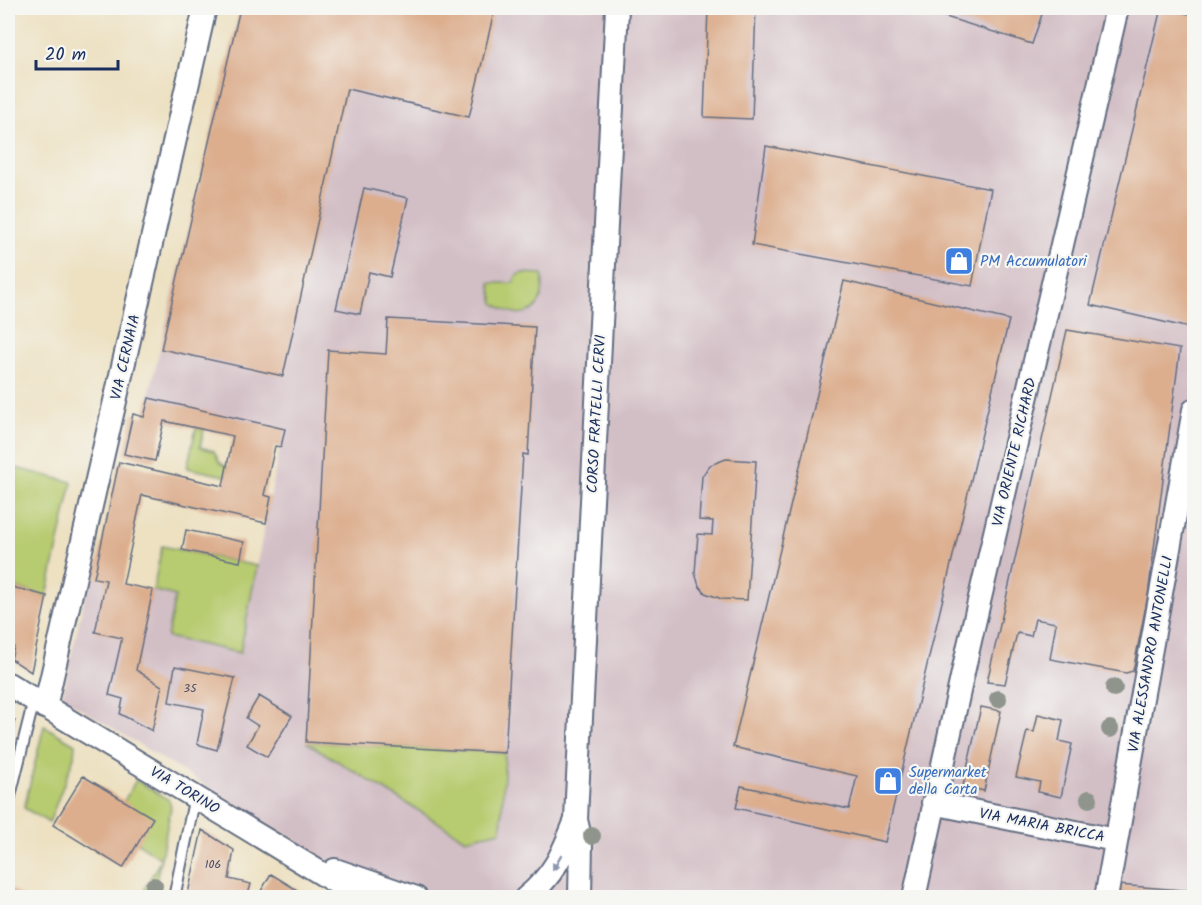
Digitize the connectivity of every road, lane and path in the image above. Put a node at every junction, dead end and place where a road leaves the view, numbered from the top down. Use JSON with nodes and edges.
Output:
{"nodes":[{"id":1,"x":205,"y":8,"type":"edge"},
{"id":2,"x":617,"y":8,"type":"edge"},
{"id":3,"x":1117,"y":8,"type":"edge"},
{"id":4,"x":1194,"y":410,"type":"edge"},
{"id":5,"x":8,"y":684,"type":"edge"},
{"id":6,"x":39,"y":704,"type":"junction"},
{"id":7,"x":195,"y":796,"type":"junction"},
{"id":8,"x":933,"y":803,"type":"junction"},
{"id":9,"x":8,"y":804,"type":"edge"},
{"id":10,"x":576,"y":820,"type":"junction"},
{"id":11,"x":1115,"y":840,"type":"junction"},
{"id":12,"x":299,"y":858,"type":"junction"},
{"id":13,"x":174,"y":897,"type":"edge"},
{"id":14,"x":362,"y":897,"type":"edge"},
{"id":15,"x":416,"y":897,"type":"edge"},
{"id":16,"x":526,"y":897,"type":"edge"},
{"id":17,"x":580,"y":897,"type":"edge"},
{"id":18,"x":914,"y":897,"type":"edge"},
{"id":19,"x":1106,"y":897,"type":"edge"}],
"edges":[{"from":1,"to":6,"type":"street","name":"VIA CERNAIA"},
{"from":2,"to":10,"type":"street","name":"CORSO FRATELLI CERVI"},
{"from":3,"to":8,"type":"street","name":"VIA ORIENTE RICHARD"},
{"from":4,"to":11,"type":"street","name":"VIA ALESSANDRO ANTONELLI"},
{"from":5,"to":6,"type":"street","name":"VIA TORINO"},
{"from":6,"to":7,"type":"street","name":"VIA TORINO"},
{"from":6,"to":9,"type":"lane"},
{"from":7,"to":12,"type":"street","name":"VIA TORINO"},
{"from":7,"to":13,"type":"lane"},
{"from":8,"to":11,"type":"street","name":"VIA MARIA BRICCA"},
{"from":8,"to":18,"type":"street","name":"VIA ORIENTE RICHARD"},
{"from":10,"to":16,"type":"street","name":"CORSO FRATELLI CERVI","one_way":true},
{"from":10,"to":17,"type":"street","name":"CORSO FRATELLI CERVI"},
{"from":11,"to":19,"type":"street","name":"VIA ALESSANDRO ANTONELLI"},
{"from":12,"to":14,"type":"street","name":"VIA TORINO"},
{"from":12,"to":15,"type":"street"}]}
